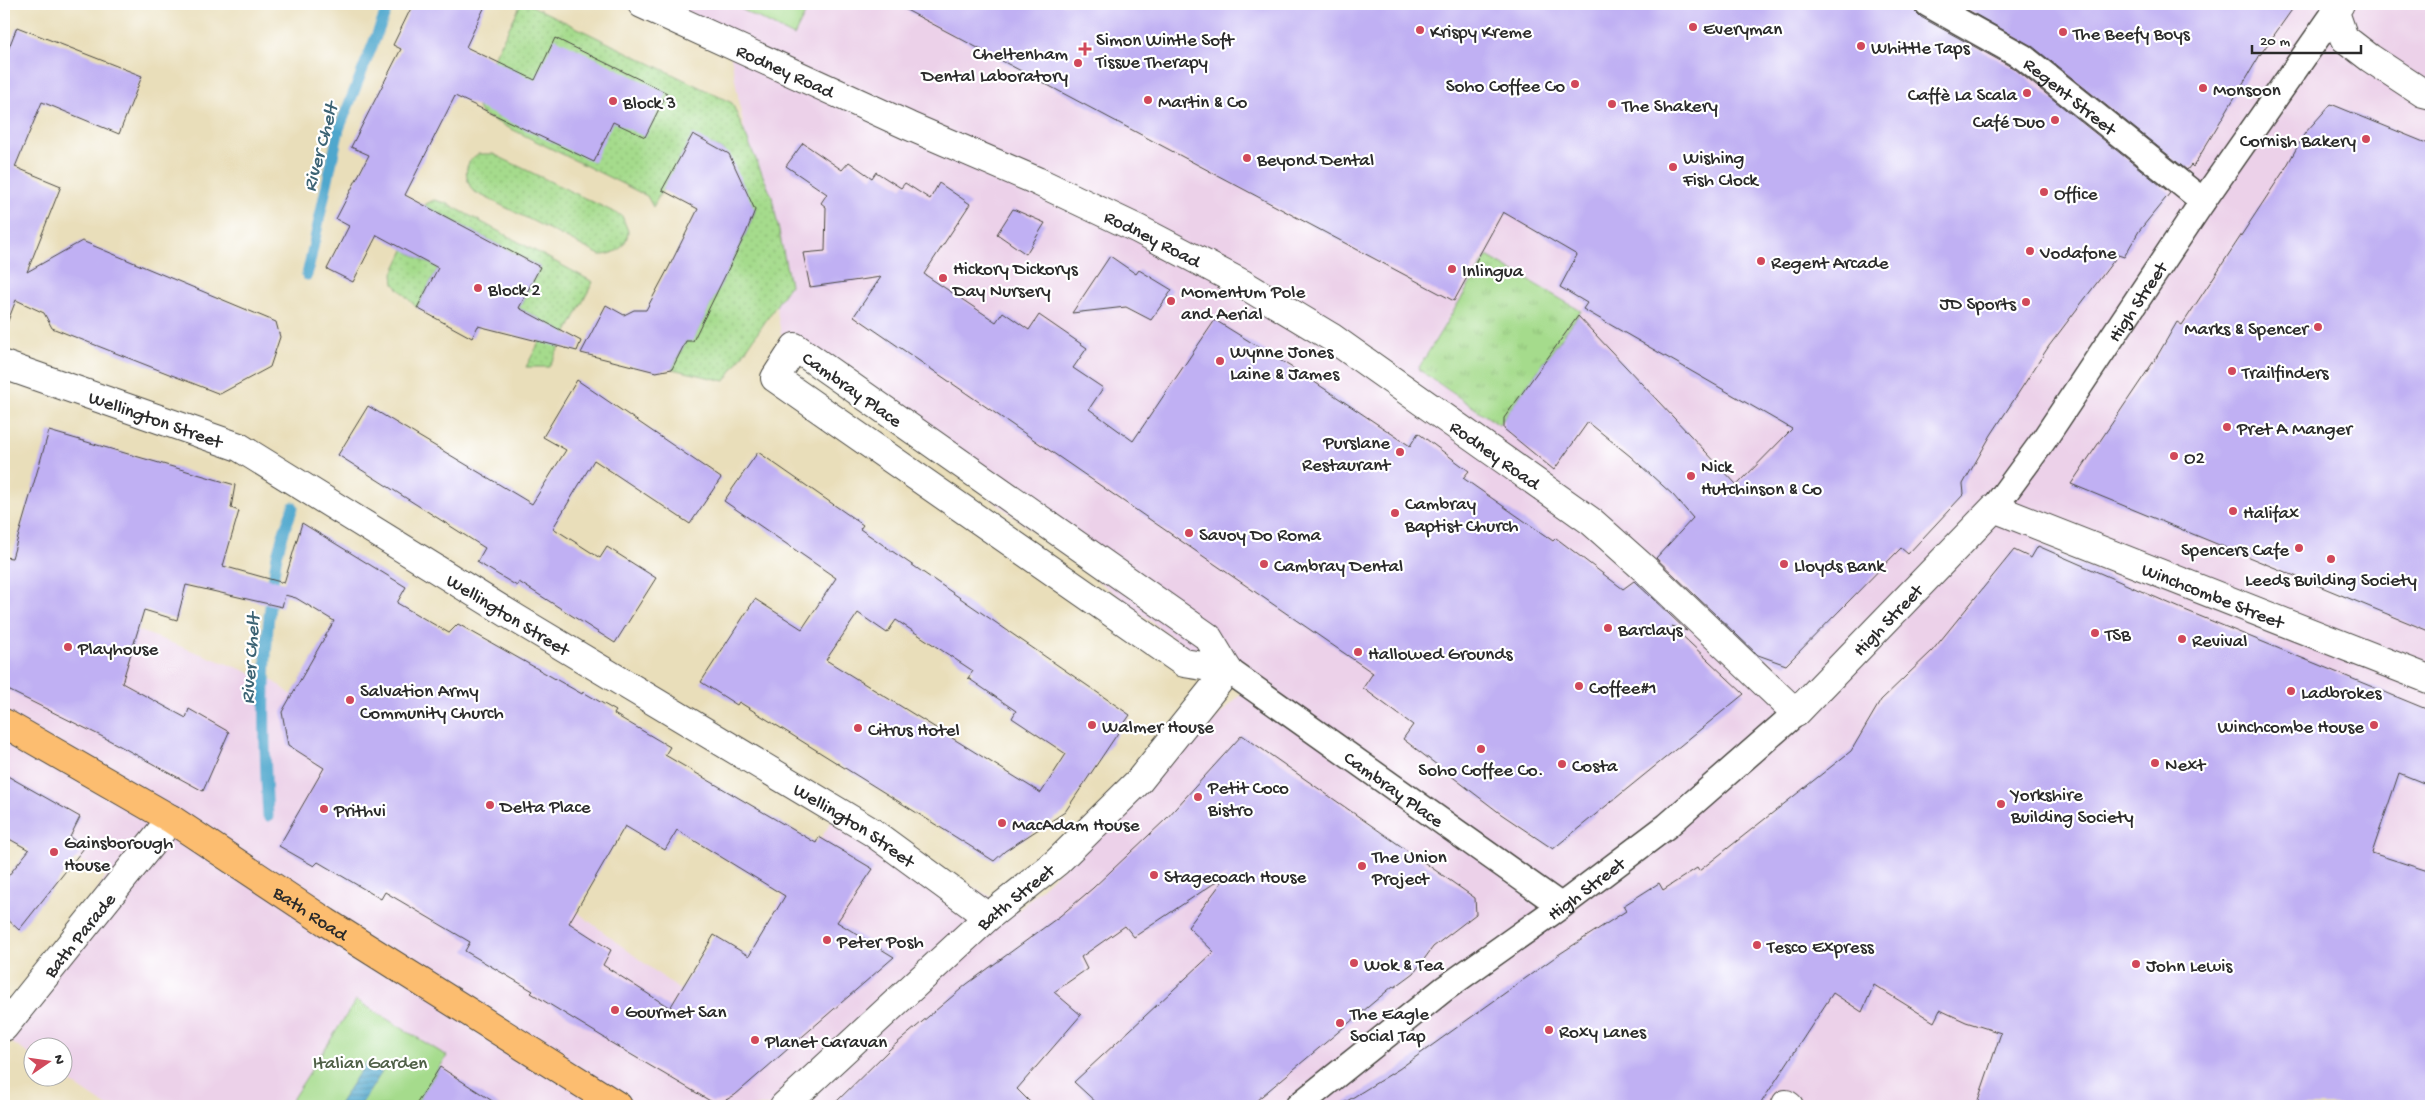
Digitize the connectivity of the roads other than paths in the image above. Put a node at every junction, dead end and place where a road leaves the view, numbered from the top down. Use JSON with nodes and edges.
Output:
{"nodes":[{"id":1,"x":642,"y":4,"type":"edge"},
{"id":2,"x":1928,"y":4,"type":"edge"},
{"id":3,"x":2337,"y":8,"type":"edge"},
{"id":4,"x":2431,"y":95,"type":"edge"},
{"id":5,"x":2203,"y":201,"type":"junction"},
{"id":6,"x":4,"y":365,"type":"edge"},
{"id":7,"x":1994,"y":508,"type":"junction"},
{"id":8,"x":1228,"y":670,"type":"junction"},
{"id":9,"x":2431,"y":680,"type":"edge"},
{"id":10,"x":1796,"y":713,"type":"junction"},
{"id":11,"x":4,"y":723,"type":"edge"},
{"id":12,"x":171,"y":819,"type":"junction"},
{"id":13,"x":1561,"y":906,"type":"junction"},
{"id":14,"x":988,"y":917,"type":"junction"},
{"id":15,"x":4,"y":1027,"type":"edge"},
{"id":16,"x":618,"y":1106,"type":"edge"},
{"id":17,"x":784,"y":1106,"type":"edge"},
{"id":18,"x":1298,"y":1106,"type":"edge"}],
"edges":[{"from":1,"to":10,"type":"street","name":"Rodney Road"},
{"from":2,"to":5,"type":"street","name":"Regent Street"},
{"from":3,"to":4,"type":"street"},
{"from":3,"to":5,"type":"street","name":"High Street"},
{"from":5,"to":7,"type":"street","name":"High Street"},
{"from":6,"to":14,"type":"street","name":"Wellington Street"},
{"from":7,"to":9,"type":"street","name":"Winchcombe Street"},
{"from":7,"to":10,"type":"street","name":"High Street"},
{"from":8,"to":8,"type":"street","name":"Cambray Place"},
{"from":8,"to":13,"type":"street","name":"Cambray Place"},
{"from":8,"to":14,"type":"street","name":"Bath Street"},
{"from":10,"to":13,"type":"street","name":"High Street"},
{"from":11,"to":12,"type":"main road","name":"Bath Road"},
{"from":12,"to":15,"type":"street","name":"Bath Parade"},
{"from":12,"to":16,"type":"main road","name":"Bath Road"},
{"from":13,"to":18,"type":"street","name":"High Street"},
{"from":14,"to":17,"type":"street","name":"Bath Street"}]}
